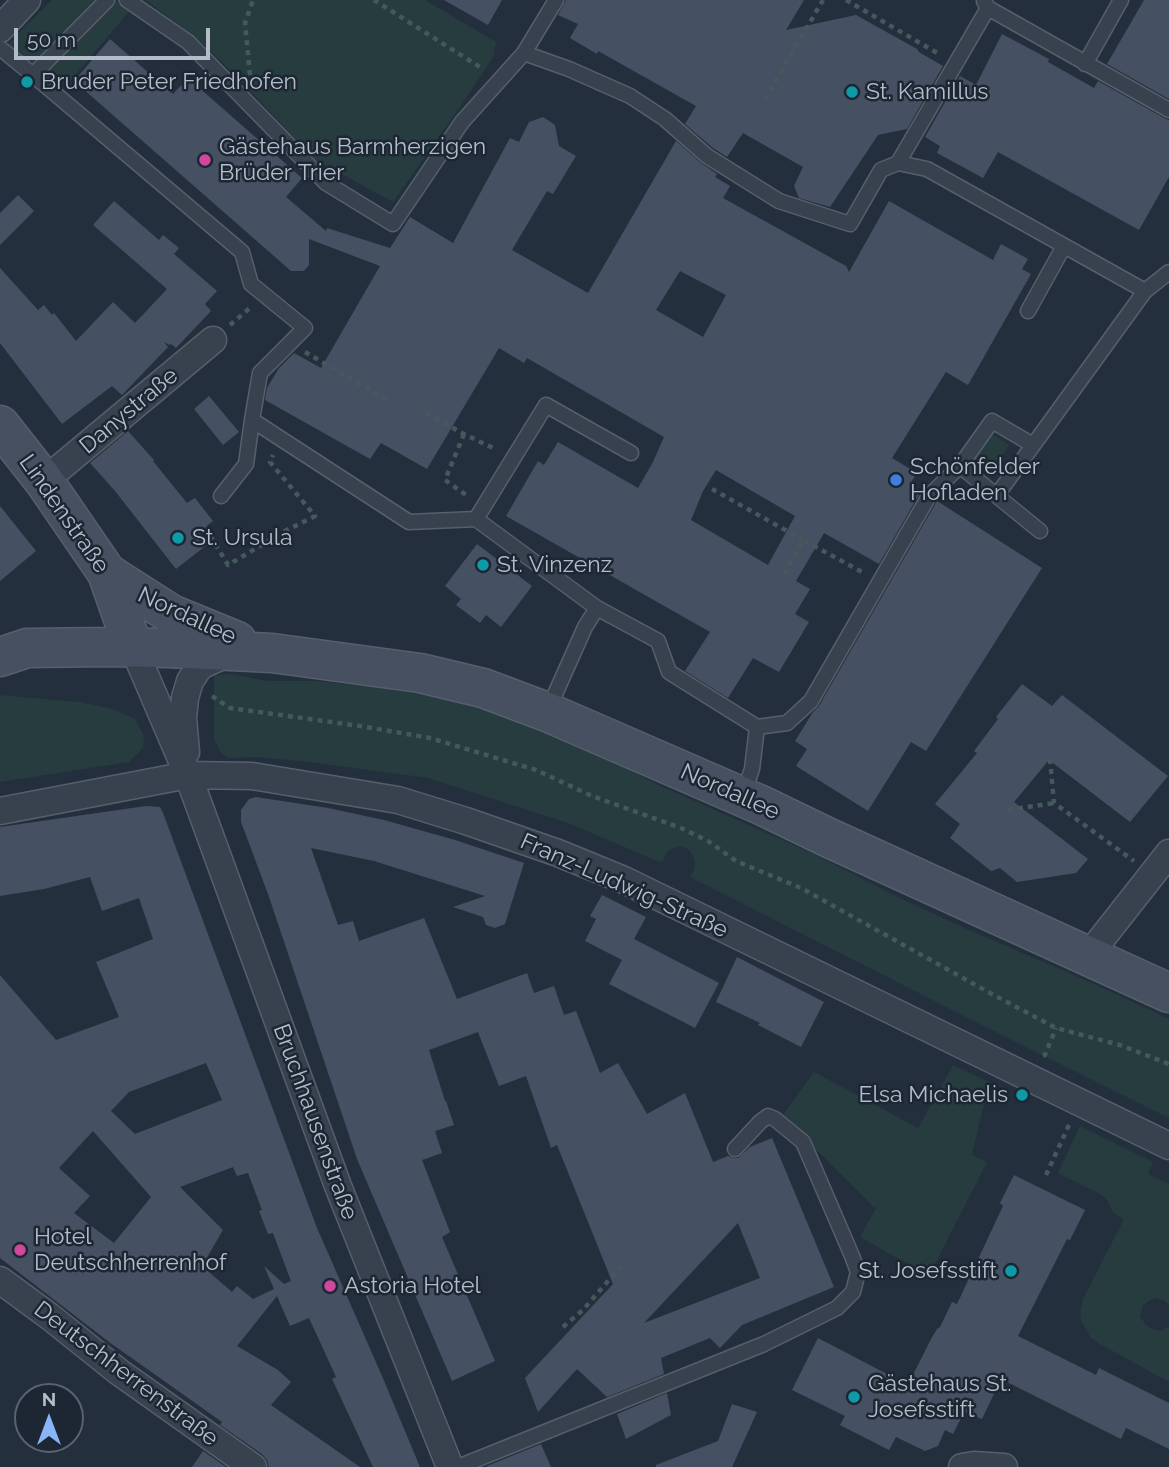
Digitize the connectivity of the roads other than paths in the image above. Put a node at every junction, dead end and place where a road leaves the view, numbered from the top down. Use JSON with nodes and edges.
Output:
{"nodes":[{"id":1,"x":27,"y":0,"type":"edge"},
{"id":2,"x":107,"y":0,"type":"edge"},
{"id":3,"x":127,"y":0,"type":"edge"},
{"id":4,"x":556,"y":0,"type":"edge"},
{"id":5,"x":1121,"y":0,"type":"edge"},
{"id":6,"x":986,"y":4,"type":"edge"},
{"id":7,"x":0,"y":29,"type":"edge"},
{"id":8,"x":0,"y":48,"type":"edge"},
{"id":9,"x":524,"y":53,"type":"junction"},
{"id":10,"x":1085,"y":64,"type":"junction"},
{"id":11,"x":33,"y":75,"type":"junction"},
{"id":12,"x":1169,"y":110,"type":"edge"},
{"id":13,"x":898,"y":163,"type":"junction"},
{"id":14,"x":1064,"y":246,"type":"junction"},
{"id":15,"x":1169,"y":272,"type":"edge"},
{"id":16,"x":1145,"y":291,"type":"junction"},
{"id":17,"x":1028,"y":312,"type":"dead end"},
{"id":18,"x":214,"y":340,"type":"road end"},
{"id":19,"x":251,"y":420,"type":"junction"},
{"id":20,"x":0,"y":425,"type":"edge"},
{"id":21,"x":1033,"y":445,"type":"junction"},
{"id":22,"x":631,"y":453,"type":"dead end"},
{"id":23,"x":960,"y":466,"type":"junction"},
{"id":24,"x":44,"y":481,"type":"junction"},
{"id":25,"x":997,"y":495,"type":"junction"},
{"id":26,"x":221,"y":496,"type":"dead end"},
{"id":27,"x":480,"y":513,"type":"junction"},
{"id":28,"x":1040,"y":531,"type":"dead end"},
{"id":29,"x":111,"y":584,"type":"junction"},
{"id":30,"x":597,"y":608,"type":"junction"},
{"id":31,"x":133,"y":647,"type":"junction"},
{"id":32,"x":14,"y":652,"type":"edge"},
{"id":33,"x":231,"y":652,"type":"junction"},
{"id":34,"x":272,"y":653,"type":"junction"},
{"id":35,"x":547,"y":712,"type":"junction"},
{"id":36,"x":757,"y":727,"type":"junction"},
{"id":37,"x":188,"y":775,"type":"junction"},
{"id":38,"x":743,"y":797,"type":"junction"},
{"id":39,"x":0,"y":811,"type":"edge"},
{"id":40,"x":1169,"y":853,"type":"edge"},
{"id":41,"x":1088,"y":956,"type":"junction"},
{"id":42,"x":1169,"y":993,"type":"edge"},
{"id":43,"x":1169,"y":1146,"type":"edge"},
{"id":44,"x":735,"y":1149,"type":"dead end"},
{"id":45,"x":0,"y":1280,"type":"edge"},
{"id":46,"x":253,"y":1467,"type":"edge"},
{"id":47,"x":450,"y":1467,"type":"edge"},
{"id":48,"x":458,"y":1467,"type":"edge"},
{"id":49,"x":962,"y":1467,"type":"edge"},
{"id":50,"x":1004,"y":1467,"type":"edge"}],
"edges":[{"from":1,"to":7,"type":"street"},
{"from":2,"to":11,"type":"lane"},
{"from":3,"to":9,"type":"lane"},
{"from":4,"to":9,"type":"lane"},
{"from":5,"to":10,"type":"lane"},
{"from":6,"to":10,"type":"lane"},
{"from":6,"to":13,"type":"lane"},
{"from":8,"to":11,"type":"lane"},
{"from":9,"to":13,"type":"lane"},
{"from":10,"to":12,"type":"lane"},
{"from":11,"to":19,"type":"lane"},
{"from":13,"to":14,"type":"lane"},
{"from":14,"to":16,"type":"lane"},
{"from":14,"to":17,"type":"lane"},
{"from":15,"to":16,"type":"lane"},
{"from":16,"to":21,"type":"lane"},
{"from":18,"to":24,"type":"street","name":"Danystraße"},
{"from":19,"to":26,"type":"lane"},
{"from":19,"to":27,"type":"lane"},
{"from":20,"to":24,"type":"main road","name":"Lindenstraße"},
{"from":21,"to":23,"type":"lane"},
{"from":21,"to":25,"type":"lane"},
{"from":22,"to":27,"type":"lane"},
{"from":23,"to":25,"type":"lane"},
{"from":23,"to":36,"type":"lane"},
{"from":24,"to":29,"type":"main road","name":"Lindenstraße"},
{"from":25,"to":28,"type":"lane"},
{"from":27,"to":30,"type":"lane"},
{"from":29,"to":31,"type":"main road","name":"Lindenstraße"},
{"from":29,"to":32,"type":"main road"},
{"from":29,"to":34,"type":"main road","name":"Nordallee"},
{"from":30,"to":35,"type":"lane"},
{"from":30,"to":36,"type":"lane"},
{"from":31,"to":32,"type":"main road","name":"Nordallee"},
{"from":31,"to":33,"type":"main road","name":"Nordallee"},
{"from":31,"to":37,"type":"street","name":"Bruchhausenstraße"},
{"from":33,"to":34,"type":"main road","name":"Nordallee"},
{"from":33,"to":37,"type":"street","name":"Bruchhausenstraße"},
{"from":34,"to":35,"type":"main road","name":"Nordallee"},
{"from":35,"to":38,"type":"main road","name":"Nordallee"},
{"from":36,"to":38,"type":"lane"},
{"from":37,"to":39,"type":"street","name":"Franz-Ludwig-Straße"},
{"from":37,"to":43,"type":"street","name":"Franz-Ludwig-Straße"},
{"from":37,"to":47,"type":"street","name":"Bruchhausenstraße"},
{"from":38,"to":41,"type":"main road","name":"Nordallee"},
{"from":40,"to":41,"type":"street"},
{"from":41,"to":42,"type":"main road","name":"Nordallee"},
{"from":44,"to":48,"type":"lane"},
{"from":45,"to":46,"type":"street","name":"Deutschherrenstraße"},
{"from":49,"to":50,"type":"street"}]}
